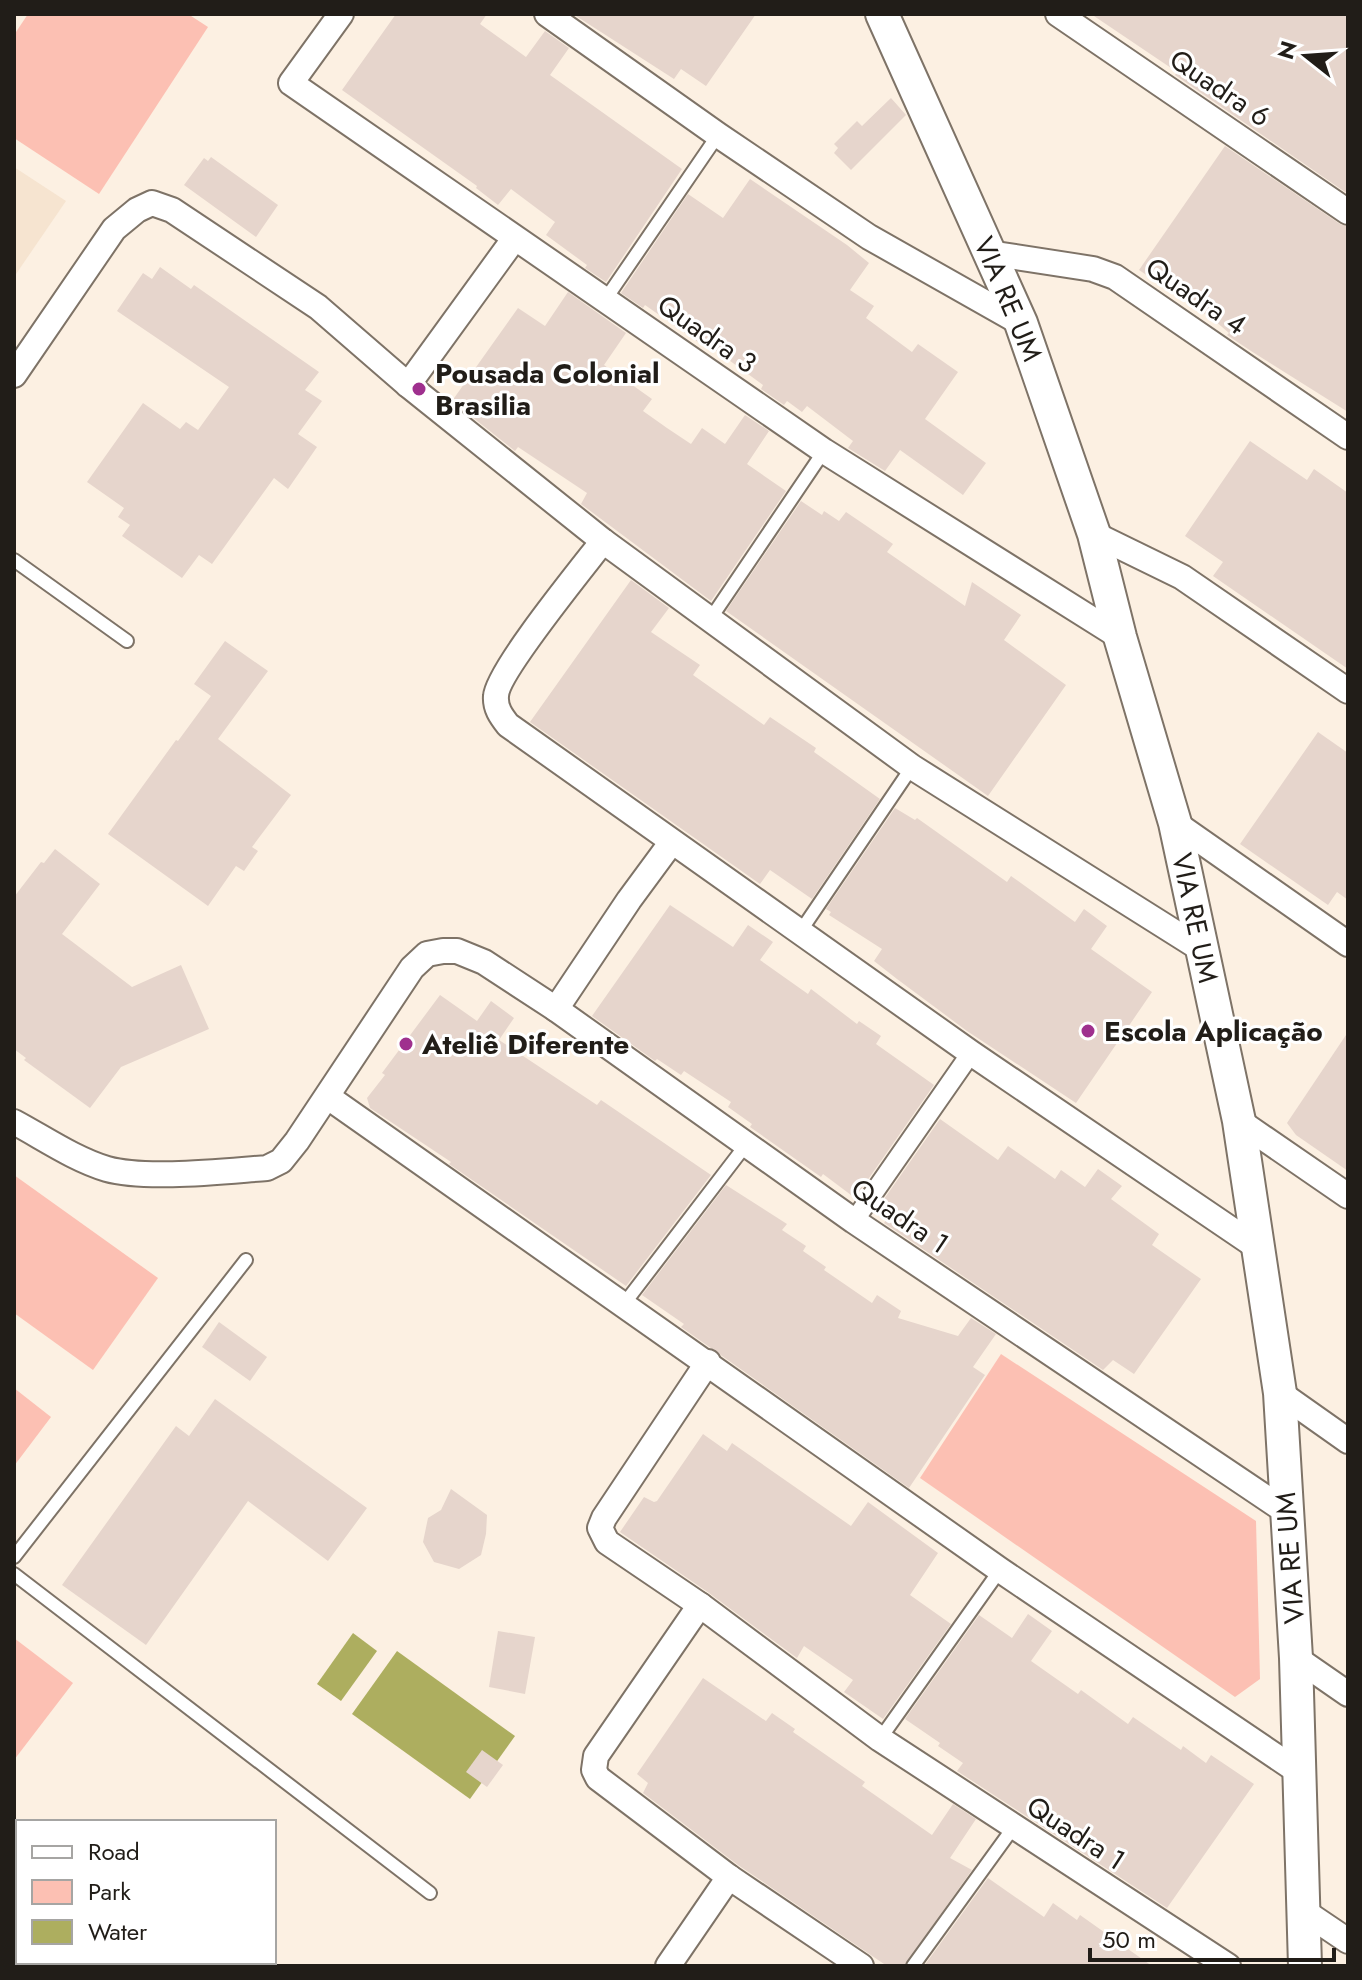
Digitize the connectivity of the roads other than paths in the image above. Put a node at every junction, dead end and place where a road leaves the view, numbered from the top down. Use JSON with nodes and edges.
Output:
{"nodes":[{"id":1,"x":341,"y":14,"type":"edge"},
{"id":2,"x":547,"y":14,"type":"edge"},
{"id":3,"x":882,"y":14,"type":"edge"},
{"id":4,"x":1058,"y":14,"type":"edge"},
{"id":5,"x":718,"y":135,"type":"junction"},
{"id":6,"x":1348,"y":212,"type":"edge"},
{"id":7,"x":514,"y":239,"type":"junction"},
{"id":8,"x":989,"y":253,"type":"junction"},
{"id":9,"x":605,"y":300,"type":"junction"},
{"id":10,"x":1021,"y":323,"type":"junction"},
{"id":11,"x":14,"y":375,"type":"edge"},
{"id":12,"x":408,"y":385,"type":"junction"},
{"id":13,"x":1348,"y":437,"type":"edge"},
{"id":14,"x":824,"y":451,"type":"junction"},
{"id":15,"x":1094,"y":534,"type":"junction"},
{"id":16,"x":603,"y":541,"type":"junction"},
{"id":17,"x":14,"y":560,"type":"edge"},
{"id":18,"x":711,"y":618,"type":"junction"},
{"id":19,"x":1120,"y":637,"type":"junction"},
{"id":20,"x":127,"y":641,"type":"dead end"},
{"id":21,"x":1348,"y":691,"type":"edge"},
{"id":22,"x":912,"y":767,"type":"junction"},
{"id":23,"x":1175,"y":823,"type":"junction"},
{"id":24,"x":671,"y":843,"type":"junction"},
{"id":25,"x":800,"y":932,"type":"junction"},
{"id":26,"x":1348,"y":944,"type":"edge"},
{"id":27,"x":1201,"y":949,"type":"junction"},
{"id":28,"x":556,"y":1009,"type":"junction"},
{"id":29,"x":971,"y":1053,"type":"junction"},
{"id":30,"x":328,"y":1097,"type":"junction"},
{"id":31,"x":1239,"y":1121,"type":"junction"},
{"id":32,"x":14,"y":1122,"type":"edge"},
{"id":33,"x":745,"y":1146,"type":"junction"},
{"id":34,"x":1348,"y":1196,"type":"edge"},
{"id":35,"x":854,"y":1221,"type":"junction"},
{"id":36,"x":1257,"y":1247,"type":"junction"},
{"id":37,"x":246,"y":1260,"type":"dead end"},
{"id":38,"x":624,"y":1304,"type":"junction"},
{"id":39,"x":708,"y":1362,"type":"junction"},
{"id":40,"x":1280,"y":1393,"type":"junction"},
{"id":41,"x":1348,"y":1441,"type":"edge"},
{"id":42,"x":1287,"y":1512,"type":"junction"},
{"id":43,"x":14,"y":1557,"type":"edge"},
{"id":44,"x":1000,"y":1570,"type":"junction"},
{"id":45,"x":14,"y":1574,"type":"edge"},
{"id":46,"x":700,"y":1605,"type":"junction"},
{"id":47,"x":1296,"y":1658,"type":"junction"},
{"id":48,"x":1348,"y":1694,"type":"edge"},
{"id":49,"x":880,"y":1739,"type":"junction"},
{"id":50,"x":1299,"y":1772,"type":"junction"},
{"id":51,"x":1013,"y":1828,"type":"junction"},
{"id":52,"x":729,"y":1877,"type":"junction"},
{"id":53,"x":430,"y":1893,"type":"dead end"},
{"id":54,"x":1302,"y":1910,"type":"junction"},
{"id":55,"x":1348,"y":1941,"type":"edge"},
{"id":56,"x":668,"y":1966,"type":"edge"},
{"id":57,"x":861,"y":1966,"type":"edge"},
{"id":58,"x":913,"y":1966,"type":"edge"},
{"id":59,"x":1228,"y":1966,"type":"edge"},
{"id":60,"x":1305,"y":1966,"type":"edge"}],
"edges":[{"from":1,"to":7,"type":"street","name":"Quadra 3"},
{"from":2,"to":5,"type":"street"},
{"from":3,"to":8,"type":"street","name":"VIA RE UM"},
{"from":4,"to":6,"type":"street","name":"Quadra 6"},
{"from":5,"to":9,"type":"lane"},
{"from":5,"to":10,"type":"street"},
{"from":7,"to":9,"type":"street","name":"Quadra 3"},
{"from":7,"to":12,"type":"street"},
{"from":8,"to":10,"type":"street","name":"VIA RE UM"},
{"from":8,"to":13,"type":"street","name":"Quadra 4"},
{"from":9,"to":14,"type":"street","name":"Quadra 3"},
{"from":10,"to":15,"type":"street","name":"VIA RE UM"},
{"from":11,"to":12,"type":"street"},
{"from":12,"to":16,"type":"street"},
{"from":14,"to":18,"type":"lane"},
{"from":14,"to":19,"type":"street","name":"Quadra 3"},
{"from":15,"to":19,"type":"street","name":"VIA RE UM"},
{"from":15,"to":21,"type":"street"},
{"from":16,"to":18,"type":"street"},
{"from":16,"to":24,"type":"street"},
{"from":17,"to":20,"type":"lane"},
{"from":18,"to":22,"type":"street"},
{"from":19,"to":23,"type":"street","name":"VIA RE UM"},
{"from":22,"to":25,"type":"lane"},
{"from":22,"to":27,"type":"street"},
{"from":23,"to":26,"type":"street"},
{"from":23,"to":27,"type":"street","name":"VIA RE UM"},
{"from":24,"to":25,"type":"street"},
{"from":24,"to":28,"type":"street"},
{"from":25,"to":29,"type":"street"},
{"from":27,"to":31,"type":"street","name":"VIA RE UM"},
{"from":28,"to":30,"type":"street","name":"Quadra 1"},
{"from":28,"to":33,"type":"street","name":"Quadra 1"},
{"from":29,"to":35,"type":"street"},
{"from":29,"to":36,"type":"street"},
{"from":30,"to":32,"type":"street","name":"Quadra 1"},
{"from":30,"to":38,"type":"street"},
{"from":31,"to":34,"type":"street"},
{"from":31,"to":36,"type":"street","name":"VIA RE UM"},
{"from":33,"to":35,"type":"street","name":"Quadra 1"},
{"from":33,"to":38,"type":"lane"},
{"from":35,"to":42,"type":"street","name":"Quadra 1"},
{"from":36,"to":40,"type":"street","name":"VIA RE UM"},
{"from":37,"to":43,"type":"lane"},
{"from":38,"to":39,"type":"street"},
{"from":39,"to":44,"type":"street"},
{"from":39,"to":46,"type":"street","name":"Quadra 1"},
{"from":40,"to":41,"type":"street"},
{"from":40,"to":42,"type":"street","name":"VIA RE UM"},
{"from":42,"to":47,"type":"street","name":"VIA RE UM"},
{"from":44,"to":49,"type":"lane"},
{"from":44,"to":50,"type":"street"},
{"from":45,"to":53,"type":"lane"},
{"from":46,"to":49,"type":"street","name":"Quadra 1"},
{"from":46,"to":52,"type":"street"},
{"from":47,"to":48,"type":"street"},
{"from":47,"to":50,"type":"street","name":"VIA RE UM"},
{"from":49,"to":51,"type":"street","name":"Quadra 1"},
{"from":50,"to":54,"type":"street","name":"VIA RE UM"},
{"from":51,"to":58,"type":"lane"},
{"from":51,"to":59,"type":"street","name":"Quadra 1"},
{"from":52,"to":56,"type":"street"},
{"from":52,"to":57,"type":"street"},
{"from":54,"to":55,"type":"street"},
{"from":54,"to":60,"type":"street","name":"VIA RE UM"}]}
